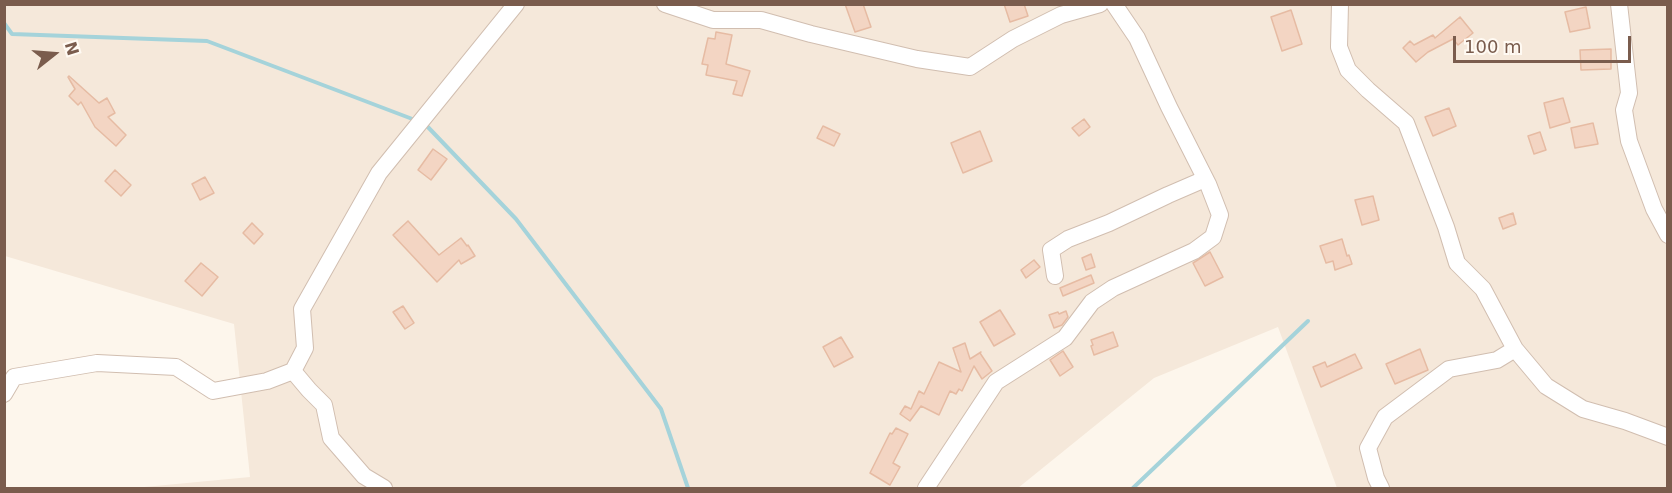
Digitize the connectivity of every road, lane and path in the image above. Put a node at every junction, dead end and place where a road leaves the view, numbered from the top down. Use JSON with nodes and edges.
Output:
{"nodes":[{"id":1,"x":516,"y":4,"type":"edge"},
{"id":2,"x":665,"y":4,"type":"edge"},
{"id":3,"x":1100,"y":4,"type":"edge"},
{"id":4,"x":1114,"y":4,"type":"edge"},
{"id":5,"x":1340,"y":4,"type":"edge"},
{"id":6,"x":1619,"y":4,"type":"edge"},
{"id":7,"x":1205,"y":179,"type":"junction"},
{"id":8,"x":1668,"y":235,"type":"edge"},
{"id":9,"x":1055,"y":276,"type":"dead end"},
{"id":10,"x":1515,"y":349,"type":"junction"},
{"id":11,"x":293,"y":370,"type":"junction"},
{"id":12,"x":4,"y":394,"type":"edge"},
{"id":13,"x":1668,"y":437,"type":"edge"},
{"id":14,"x":384,"y":489,"type":"edge"},
{"id":15,"x":926,"y":489,"type":"edge"},
{"id":16,"x":1381,"y":489,"type":"edge"}],
"edges":[{"from":1,"to":11,"type":"street"},
{"from":2,"to":3,"type":"street"},
{"from":4,"to":7,"type":"street"},
{"from":5,"to":10,"type":"street"},
{"from":6,"to":8,"type":"street"},
{"from":7,"to":9,"type":"street"},
{"from":7,"to":15,"type":"street"},
{"from":10,"to":13,"type":"street"},
{"from":10,"to":16,"type":"street"},
{"from":11,"to":12,"type":"street"},
{"from":11,"to":14,"type":"street"}]}
